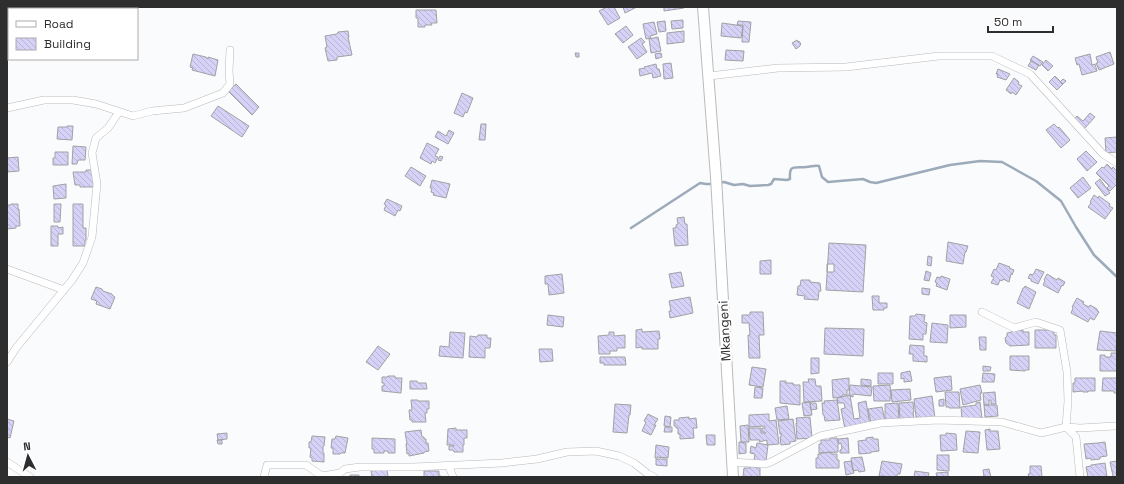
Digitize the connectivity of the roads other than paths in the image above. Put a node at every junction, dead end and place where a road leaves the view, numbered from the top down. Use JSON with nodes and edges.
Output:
{"nodes":[{"id":1,"x":703,"y":7,"type":"edge"},
{"id":2,"x":230,"y":50,"type":"dead end"},
{"id":3,"x":709,"y":76,"type":"junction"},
{"id":4,"x":7,"y":108,"type":"edge"},
{"id":5,"x":119,"y":112,"type":"junction"},
{"id":6,"x":1117,"y":163,"type":"edge"},
{"id":7,"x":7,"y":269,"type":"edge"},
{"id":8,"x":64,"y":290,"type":"junction"},
{"id":9,"x":982,"y":312,"type":"dead end"},
{"id":10,"x":7,"y":362,"type":"edge"},
{"id":11,"x":1115,"y":426,"type":"dead end"},
{"id":12,"x":1066,"y":427,"type":"junction"},
{"id":13,"x":7,"y":462,"type":"edge"},
{"id":14,"x":732,"y":462,"type":"junction"},
{"id":15,"x":449,"y":466,"type":"junction"},
{"id":16,"x":30,"y":477,"type":"edge"},
{"id":17,"x":264,"y":477,"type":"edge"},
{"id":18,"x":453,"y":477,"type":"edge"},
{"id":19,"x":654,"y":477,"type":"edge"},
{"id":20,"x":733,"y":477,"type":"edge"},
{"id":21,"x":1080,"y":477,"type":"edge"}],
"edges":[{"from":1,"to":3,"type":"street","name":"Mkangeni"},
{"from":2,"to":5,"type":"street"},
{"from":3,"to":6,"type":"street"},
{"from":3,"to":14,"type":"street","name":"Mkangeni"},
{"from":4,"to":5,"type":"street"},
{"from":5,"to":8,"type":"street"},
{"from":7,"to":8,"type":"street"},
{"from":8,"to":10,"type":"street"},
{"from":9,"to":12,"type":"street"},
{"from":11,"to":12,"type":"street"},
{"from":12,"to":14,"type":"street"},
{"from":12,"to":21,"type":"street"},
{"from":13,"to":16,"type":"street"},
{"from":14,"to":20,"type":"street","name":"Mkangeni"},
{"from":15,"to":17,"type":"street"},
{"from":15,"to":18,"type":"street"},
{"from":15,"to":19,"type":"street"}]}
